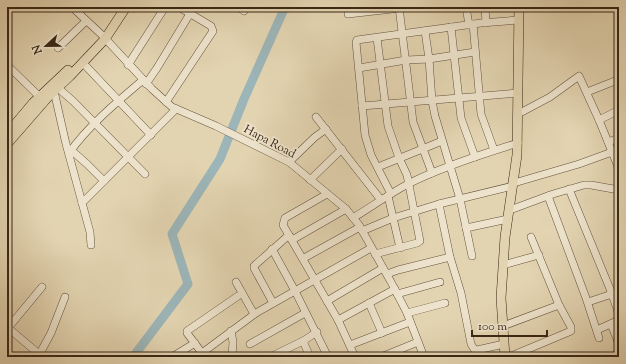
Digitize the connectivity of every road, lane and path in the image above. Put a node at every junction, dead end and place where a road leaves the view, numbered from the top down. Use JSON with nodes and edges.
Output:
{"nodes":[{"id":1,"x":72,"y":7,"type":"edge"},
{"id":2,"x":119,"y":7,"type":"edge"},
{"id":3,"x":126,"y":7,"type":"edge"},
{"id":4,"x":165,"y":7,"type":"edge"},
{"id":5,"x":179,"y":7,"type":"edge"},
{"id":6,"x":194,"y":7,"type":"edge"},
{"id":7,"x":410,"y":7,"type":"edge"},
{"id":8,"x":466,"y":7,"type":"edge"},
{"id":9,"x":485,"y":7,"type":"edge"},
{"id":10,"x":518,"y":7,"type":"edge"},
{"id":11,"x":399,"y":8,"type":"edge"},
{"id":12,"x":365,"y":10,"type":"edge"},
{"id":13,"x":190,"y":14,"type":"junction"},
{"id":14,"x":348,"y":14,"type":"dead end"},
{"id":15,"x":518,"y":20,"type":"junction"},
{"id":16,"x":86,"y":21,"type":"junction"},
{"id":17,"x":486,"y":23,"type":"junction"},
{"id":18,"x":471,"y":25,"type":"junction"},
{"id":19,"x":451,"y":27,"type":"junction"},
{"id":20,"x":425,"y":31,"type":"junction"},
{"id":21,"x":402,"y":34,"type":"junction"},
{"id":22,"x":103,"y":37,"type":"junction"},
{"id":23,"x":377,"y":38,"type":"junction"},
{"id":24,"x":58,"y":48,"type":"dead end"},
{"id":25,"x":475,"y":52,"type":"junction"},
{"id":26,"x":454,"y":55,"type":"junction"},
{"id":27,"x":429,"y":59,"type":"junction"},
{"id":28,"x":406,"y":60,"type":"junction"},
{"id":29,"x":83,"y":63,"type":"junction"},
{"id":30,"x":380,"y":64,"type":"junction"},
{"id":31,"x":7,"y":65,"type":"edge"},
{"id":32,"x":128,"y":65,"type":"junction"},
{"id":33,"x":359,"y":68,"type":"junction"},
{"id":34,"x":614,"y":81,"type":"dead end"},
{"id":35,"x":145,"y":82,"type":"junction"},
{"id":36,"x":56,"y":90,"type":"junction"},
{"id":37,"x":587,"y":92,"type":"junction"},
{"id":38,"x":518,"y":93,"type":"junction"},
{"id":39,"x":480,"y":96,"type":"junction"},
{"id":40,"x":42,"y":99,"type":"junction"},
{"id":41,"x":459,"y":99,"type":"junction"},
{"id":42,"x":119,"y":101,"type":"junction"},
{"id":43,"x":432,"y":101,"type":"junction"},
{"id":44,"x":166,"y":102,"type":"junction"},
{"id":45,"x":411,"y":102,"type":"junction"},
{"id":46,"x":384,"y":104,"type":"junction"},
{"id":47,"x":362,"y":106,"type":"junction"},
{"id":48,"x":176,"y":109,"type":"junction"},
{"id":49,"x":619,"y":110,"type":"edge"},
{"id":50,"x":518,"y":114,"type":"junction"},
{"id":51,"x":316,"y":117,"type":"dead end"},
{"id":52,"x":599,"y":120,"type":"junction"},
{"id":53,"x":95,"y":123,"type":"junction"},
{"id":54,"x":326,"y":129,"type":"junction"},
{"id":55,"x":7,"y":134,"type":"edge"},
{"id":56,"x":151,"y":135,"type":"junction"},
{"id":57,"x":619,"y":138,"type":"edge"},
{"id":58,"x":442,"y":141,"type":"junction"},
{"id":59,"x":608,"y":142,"type":"junction"},
{"id":60,"x":518,"y":143,"type":"junction"},
{"id":61,"x":7,"y":144,"type":"edge"},
{"id":62,"x":422,"y":148,"type":"junction"},
{"id":63,"x":342,"y":149,"type":"junction"},
{"id":64,"x":494,"y":150,"type":"junction"},
{"id":65,"x":70,"y":152,"type":"junction"},
{"id":66,"x":612,"y":152,"type":"junction"},
{"id":67,"x":128,"y":157,"type":"junction"},
{"id":68,"x":475,"y":157,"type":"junction"},
{"id":69,"x":399,"y":158,"type":"junction"},
{"id":70,"x":289,"y":162,"type":"junction"},
{"id":71,"x":450,"y":166,"type":"junction"},
{"id":72,"x":378,"y":167,"type":"junction"},
{"id":73,"x":619,"y":169,"type":"edge"},
{"id":74,"x":432,"y":173,"type":"junction"},
{"id":75,"x":145,"y":174,"type":"dead end"},
{"id":76,"x":310,"y":180,"type":"junction"},
{"id":77,"x":104,"y":181,"type":"junction"},
{"id":78,"x":408,"y":184,"type":"junction"},
{"id":79,"x":514,"y":185,"type":"junction"},
{"id":80,"x":569,"y":189,"type":"junction"},
{"id":81,"x":619,"y":190,"type":"edge"},
{"id":82,"x":326,"y":194,"type":"junction"},
{"id":83,"x":548,"y":196,"type":"junction"},
{"id":84,"x":387,"y":197,"type":"junction"},
{"id":85,"x":460,"y":198,"type":"junction"},
{"id":86,"x":82,"y":202,"type":"junction"},
{"id":87,"x":438,"y":204,"type":"junction"},
{"id":88,"x":346,"y":210,"type":"junction"},
{"id":89,"x":414,"y":212,"type":"junction"},
{"id":90,"x":509,"y":215,"type":"junction"},
{"id":91,"x":353,"y":218,"type":"junction"},
{"id":92,"x":393,"y":218,"type":"junction"},
{"id":93,"x":466,"y":228,"type":"junction"},
{"id":94,"x":361,"y":229,"type":"junction"},
{"id":95,"x":290,"y":237,"type":"junction"},
{"id":96,"x":531,"y":237,"type":"dead end"},
{"id":97,"x":91,"y":244,"type":"dead end"},
{"id":98,"x":400,"y":248,"type":"junction"},
{"id":99,"x":272,"y":249,"type":"junction"},
{"id":100,"x":373,"y":251,"type":"junction"},
{"id":101,"x":539,"y":255,"type":"junction"},
{"id":102,"x":472,"y":256,"type":"dead end"},
{"id":103,"x":450,"y":257,"type":"junction"},
{"id":104,"x":304,"y":258,"type":"junction"},
{"id":105,"x":503,"y":265,"type":"junction"},
{"id":106,"x":385,"y":271,"type":"junction"},
{"id":107,"x":315,"y":280,"type":"junction"},
{"id":108,"x":236,"y":282,"type":"dead end"},
{"id":109,"x":440,"y":282,"type":"dead end"},
{"id":110,"x":42,"y":287,"type":"dead end"},
{"id":111,"x":295,"y":291,"type":"junction"},
{"id":112,"x":396,"y":291,"type":"junction"},
{"id":113,"x":612,"y":294,"type":"junction"},
{"id":114,"x":238,"y":296,"type":"dead end"},
{"id":115,"x":65,"y":297,"type":"dead end"},
{"id":116,"x":327,"y":301,"type":"junction"},
{"id":117,"x":588,"y":302,"type":"junction"},
{"id":118,"x":273,"y":303,"type":"junction"},
{"id":119,"x":369,"y":303,"type":"junction"},
{"id":120,"x":445,"y":303,"type":"dead end"},
{"id":121,"x":559,"y":305,"type":"junction"},
{"id":122,"x":305,"y":313,"type":"junction"},
{"id":123,"x":407,"y":313,"type":"junction"},
{"id":124,"x":254,"y":314,"type":"junction"},
{"id":125,"x":619,"y":314,"type":"edge"},
{"id":126,"x":338,"y":320,"type":"junction"},
{"id":127,"x":619,"y":320,"type":"edge"},
{"id":128,"x":410,"y":322,"type":"junction"},
{"id":129,"x":611,"y":324,"type":"junction"},
{"id":130,"x":503,"y":326,"type":"junction"},
{"id":131,"x":7,"y":328,"type":"edge"},
{"id":132,"x":597,"y":330,"type":"junction"},
{"id":133,"x":232,"y":331,"type":"junction"},
{"id":134,"x":316,"y":332,"type":"junction"},
{"id":135,"x":382,"y":333,"type":"junction"},
{"id":136,"x":599,"y":338,"type":"dead end"},
{"id":137,"x":303,"y":341,"type":"junction"},
{"id":138,"x":418,"y":342,"type":"junction"},
{"id":139,"x":194,"y":343,"type":"junction"},
{"id":140,"x":250,"y":344,"type":"dead end"},
{"id":141,"x":504,"y":344,"type":"junction"},
{"id":142,"x":619,"y":344,"type":"edge"},
{"id":143,"x":350,"y":345,"type":"junction"},
{"id":144,"x":619,"y":353,"type":"edge"},
{"id":145,"x":39,"y":355,"type":"edge"},
{"id":146,"x":203,"y":355,"type":"edge"},
{"id":147,"x":172,"y":357,"type":"edge"},
{"id":148,"x":232,"y":357,"type":"edge"},
{"id":149,"x":270,"y":357,"type":"edge"},
{"id":150,"x":310,"y":357,"type":"edge"},
{"id":151,"x":328,"y":357,"type":"edge"},
{"id":152,"x":355,"y":357,"type":"edge"},
{"id":153,"x":381,"y":357,"type":"edge"},
{"id":154,"x":424,"y":357,"type":"edge"},
{"id":155,"x":505,"y":357,"type":"edge"},
{"id":156,"x":508,"y":357,"type":"edge"},
{"id":157,"x":611,"y":357,"type":"edge"}],
"edges":[{"from":1,"to":16,"type":"street","name":"Hapa Road"},
{"from":2,"to":22,"type":"main road"},
{"from":3,"to":22,"type":"main road"},
{"from":4,"to":32,"type":"street"},
{"from":5,"to":13,"type":"street"},
{"from":6,"to":13,"type":"street"},
{"from":7,"to":11,"type":"street"},
{"from":8,"to":18,"type":"street"},
{"from":9,"to":17,"type":"street"},
{"from":10,"to":15,"type":"main road"},
{"from":11,"to":12,"type":"street"},
{"from":11,"to":21,"type":"street"},
{"from":12,"to":14,"type":"street"},
{"from":13,"to":35,"type":"street"},
{"from":13,"to":44,"type":"street"},
{"from":15,"to":17,"type":"street"},
{"from":15,"to":38,"type":"main road"},
{"from":16,"to":22,"type":"street","name":"Hapa Road"},
{"from":16,"to":24,"type":"street"},
{"from":17,"to":18,"type":"street"},
{"from":18,"to":19,"type":"street"},
{"from":18,"to":25,"type":"street"},
{"from":19,"to":20,"type":"street"},
{"from":19,"to":26,"type":"street"},
{"from":20,"to":21,"type":"street"},
{"from":20,"to":27,"type":"street"},
{"from":21,"to":23,"type":"street"},
{"from":21,"to":28,"type":"street"},
{"from":22,"to":29,"type":"main road"},
{"from":22,"to":32,"type":"street","name":"Hapa Road"},
{"from":22,"to":40,"type":"main road"},
{"from":23,"to":30,"type":"street"},
{"from":23,"to":33,"type":"street"},
{"from":25,"to":26,"type":"street"},
{"from":25,"to":39,"type":"street"},
{"from":26,"to":27,"type":"street"},
{"from":26,"to":41,"type":"street"},
{"from":27,"to":28,"type":"street"},
{"from":27,"to":43,"type":"street"},
{"from":28,"to":30,"type":"street"},
{"from":28,"to":45,"type":"street"},
{"from":29,"to":36,"type":"main road"},
{"from":29,"to":42,"type":"street"},
{"from":30,"to":33,"type":"street"},
{"from":30,"to":46,"type":"street"},
{"from":31,"to":40,"type":"street"},
{"from":32,"to":35,"type":"street","name":"Hapa Road"},
{"from":33,"to":47,"type":"street"},
{"from":34,"to":37,"type":"street"},
{"from":35,"to":42,"type":"street"},
{"from":35,"to":44,"type":"street","name":"Hapa Road"},
{"from":36,"to":40,"type":"main road"},
{"from":36,"to":53,"type":"street"},
{"from":36,"to":65,"type":"street"},
{"from":37,"to":50,"type":"street"},
{"from":37,"to":52,"type":"street"},
{"from":38,"to":39,"type":"street"},
{"from":38,"to":50,"type":"main road"},
{"from":39,"to":41,"type":"street"},
{"from":39,"to":64,"type":"street"},
{"from":40,"to":55,"type":"main road"},
{"from":40,"to":61,"type":"main road"},
{"from":41,"to":43,"type":"street"},
{"from":41,"to":68,"type":"street"},
{"from":42,"to":53,"type":"street"},
{"from":42,"to":56,"type":"street"},
{"from":43,"to":45,"type":"street"},
{"from":43,"to":58,"type":"street"},
{"from":44,"to":48,"type":"street","name":"Hapa Road"},
{"from":45,"to":46,"type":"street"},
{"from":45,"to":62,"type":"street"},
{"from":46,"to":47,"type":"street"},
{"from":46,"to":69,"type":"street"},
{"from":47,"to":72,"type":"street"},
{"from":48,"to":56,"type":"street"},
{"from":48,"to":70,"type":"street","name":"Hapa Road"},
{"from":49,"to":52,"type":"street"},
{"from":50,"to":60,"type":"main road"},
{"from":51,"to":54,"type":"street"},
{"from":52,"to":59,"type":"street"},
{"from":53,"to":65,"type":"street"},
{"from":53,"to":67,"type":"street"},
{"from":54,"to":63,"type":"street"},
{"from":54,"to":70,"type":"street"},
{"from":56,"to":67,"type":"street"},
{"from":57,"to":59,"type":"street"},
{"from":58,"to":62,"type":"street"},
{"from":58,"to":71,"type":"street"},
{"from":59,"to":66,"type":"street"},
{"from":60,"to":64,"type":"street"},
{"from":60,"to":79,"type":"main road"},
{"from":62,"to":69,"type":"street"},
{"from":62,"to":74,"type":"street"},
{"from":63,"to":76,"type":"street"},
{"from":63,"to":84,"type":"street"},
{"from":64,"to":68,"type":"street"},
{"from":65,"to":77,"type":"street"},
{"from":65,"to":86,"type":"street"},
{"from":66,"to":73,"type":"street"},
{"from":66,"to":79,"type":"street"},
{"from":67,"to":75,"type":"street"},
{"from":67,"to":77,"type":"street"},
{"from":68,"to":71,"type":"street"},
{"from":69,"to":72,"type":"street"},
{"from":69,"to":78,"type":"street"},
{"from":70,"to":76,"type":"street","name":"Hapa Road"},
{"from":71,"to":74,"type":"street"},
{"from":71,"to":85,"type":"street"},
{"from":72,"to":84,"type":"street"},
{"from":74,"to":78,"type":"street"},
{"from":76,"to":82,"type":"street","name":"Hapa Road"},
{"from":77,"to":86,"type":"street"},
{"from":78,"to":84,"type":"street"},
{"from":78,"to":89,"type":"street"},
{"from":79,"to":85,"type":"street"},
{"from":79,"to":90,"type":"main road"},
{"from":80,"to":81,"type":"street"},
{"from":80,"to":83,"type":"street"},
{"from":80,"to":113,"type":"street"},
{"from":82,"to":88,"type":"street","name":"Hapa Road"},
{"from":82,"to":95,"type":"street"},
{"from":83,"to":90,"type":"street"},
{"from":83,"to":117,"type":"street"},
{"from":84,"to":91,"type":"street"},
{"from":84,"to":92,"type":"street"},
{"from":85,"to":87,"type":"street"},
{"from":85,"to":93,"type":"street"},
{"from":86,"to":97,"type":"street"},
{"from":87,"to":89,"type":"street"},
{"from":87,"to":103,"type":"street"},
{"from":88,"to":91,"type":"street","name":"Hapa Road"},
{"from":88,"to":95,"type":"street"},
{"from":89,"to":92,"type":"street"},
{"from":89,"to":98,"type":"street"},
{"from":90,"to":93,"type":"street"},
{"from":90,"to":105,"type":"main road"},
{"from":91,"to":94,"type":"street","name":"Hapa Road"},
{"from":92,"to":94,"type":"street"},
{"from":92,"to":98,"type":"street"},
{"from":93,"to":102,"type":"street"},
{"from":94,"to":100,"type":"street","name":"Hapa Road"},
{"from":94,"to":104,"type":"street"},
{"from":95,"to":99,"type":"street"},
{"from":95,"to":104,"type":"street"},
{"from":96,"to":101,"type":"street"},
{"from":98,"to":100,"type":"street"},
{"from":99,"to":111,"type":"street"},
{"from":99,"to":118,"type":"street"},
{"from":100,"to":106,"type":"street","name":"Hapa Road"},
{"from":100,"to":107,"type":"street"},
{"from":101,"to":105,"type":"street"},
{"from":101,"to":121,"type":"street"},
{"from":103,"to":106,"type":"street"},
{"from":103,"to":141,"type":"street"},
{"from":104,"to":107,"type":"street"},
{"from":105,"to":130,"type":"main road"},
{"from":106,"to":112,"type":"street","name":"Hapa Road"},
{"from":106,"to":116,"type":"street"},
{"from":107,"to":111,"type":"street"},
{"from":107,"to":116,"type":"street"},
{"from":108,"to":124,"type":"street"},
{"from":109,"to":112,"type":"street"},
{"from":110,"to":131,"type":"street"},
{"from":111,"to":118,"type":"street"},
{"from":111,"to":122,"type":"street"},
{"from":112,"to":119,"type":"street"},
{"from":112,"to":123,"type":"street","name":"Hapa Road"},
{"from":113,"to":117,"type":"street"},
{"from":113,"to":125,"type":"street"},
{"from":114,"to":139,"type":"street"},
{"from":115,"to":145,"type":"street"},
{"from":116,"to":126,"type":"street"},
{"from":117,"to":132,"type":"street"},
{"from":118,"to":124,"type":"street"},
{"from":119,"to":126,"type":"street"},
{"from":119,"to":135,"type":"street"},
{"from":120,"to":123,"type":"street"},
{"from":121,"to":130,"type":"street"},
{"from":121,"to":156,"type":"street"},
{"from":122,"to":134,"type":"street"},
{"from":122,"to":140,"type":"street"},
{"from":123,"to":128,"type":"street","name":"Hapa Road"},
{"from":124,"to":133,"type":"street"},
{"from":126,"to":143,"type":"street"},
{"from":127,"to":129,"type":"street"},
{"from":128,"to":135,"type":"street"},
{"from":128,"to":138,"type":"street","name":"Hapa Road"},
{"from":129,"to":132,"type":"street"},
{"from":129,"to":142,"type":"street"},
{"from":130,"to":141,"type":"main road"},
{"from":131,"to":145,"type":"street"},
{"from":132,"to":136,"type":"street"},
{"from":133,"to":146,"type":"street"},
{"from":133,"to":148,"type":"street"},
{"from":134,"to":137,"type":"street"},
{"from":134,"to":151,"type":"street"},
{"from":135,"to":143,"type":"street"},
{"from":137,"to":149,"type":"street"},
{"from":137,"to":150,"type":"street"},
{"from":138,"to":153,"type":"street"},
{"from":138,"to":154,"type":"street","name":"Hapa Road"},
{"from":139,"to":146,"type":"street"},
{"from":139,"to":147,"type":"street"},
{"from":141,"to":155,"type":"main road"},
{"from":143,"to":152,"type":"street"},
{"from":144,"to":157,"type":"street"}]}
